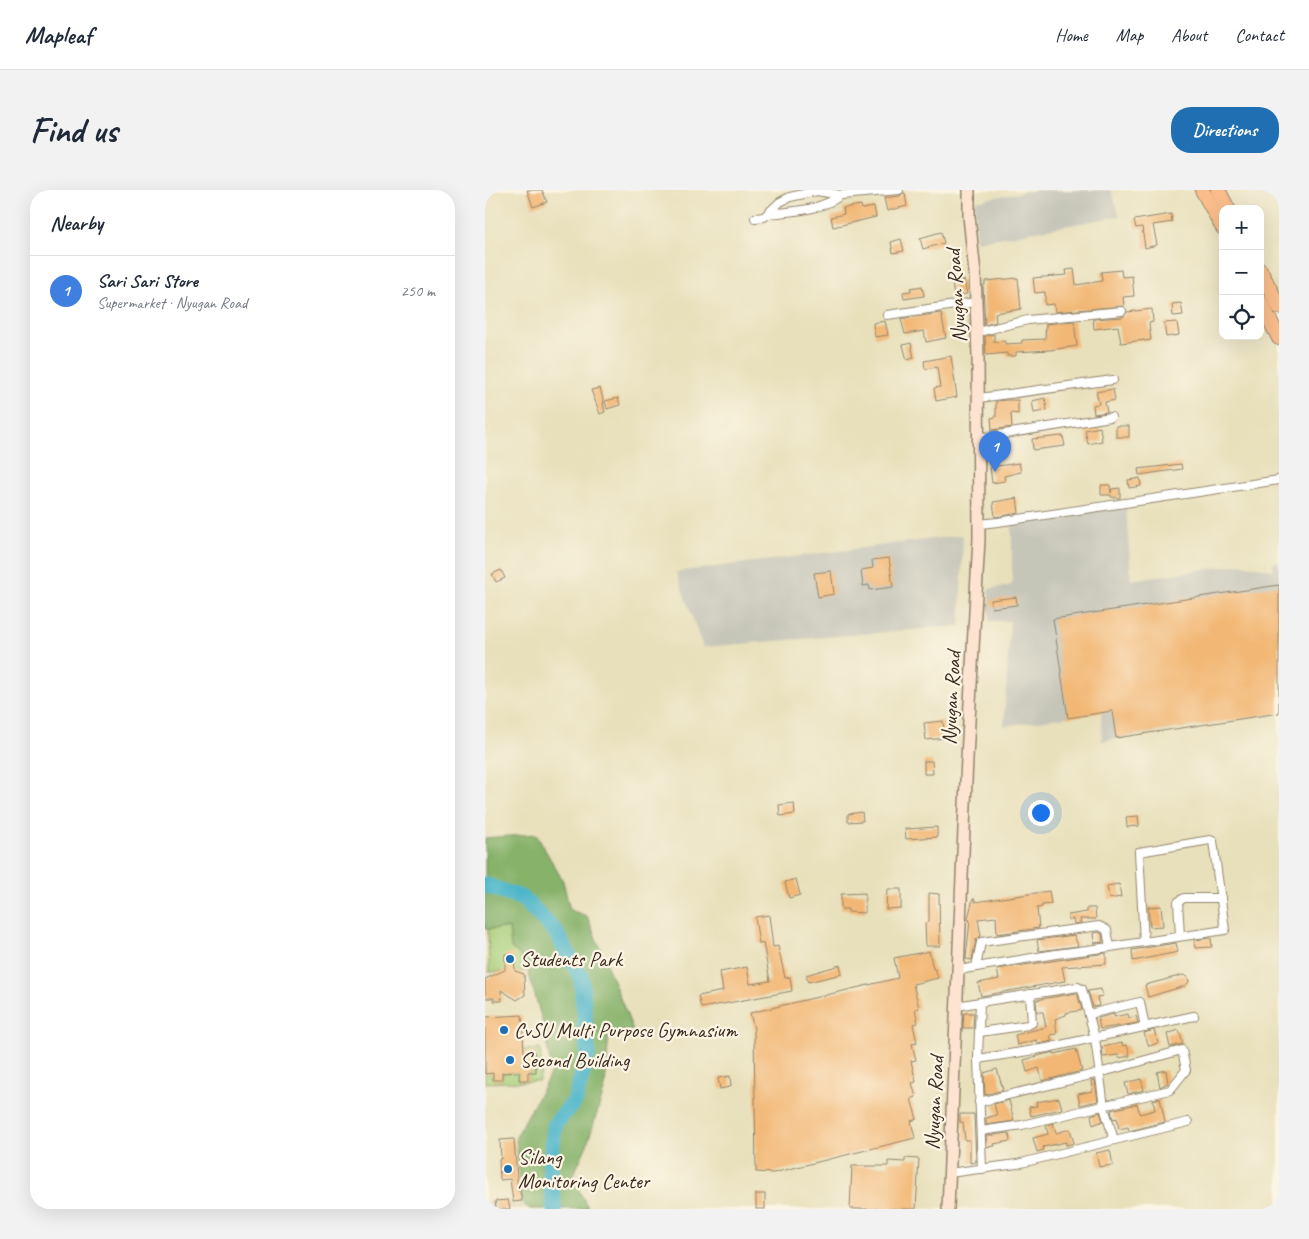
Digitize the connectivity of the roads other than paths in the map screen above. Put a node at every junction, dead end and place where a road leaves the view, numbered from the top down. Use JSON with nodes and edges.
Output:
{"nodes":[{"id":1,"x":899,"y":190,"type":"edge"},
{"id":2,"x":969,"y":190,"type":"edge"},
{"id":3,"x":1203,"y":190,"type":"edge"},
{"id":4,"x":1218,"y":190,"type":"edge"},
{"id":5,"x":841,"y":195,"type":"junction"},
{"id":6,"x":1226,"y":205,"type":"edge"},
{"id":7,"x":769,"y":214,"type":"junction"},
{"id":8,"x":755,"y":218,"type":"dead end"},
{"id":9,"x":1219,"y":220,"type":"edge"},
{"id":10,"x":1264,"y":278,"type":"edge"},
{"id":11,"x":976,"y":302,"type":"junction"},
{"id":12,"x":1279,"y":307,"type":"edge"},
{"id":13,"x":1264,"y":309,"type":"edge"},
{"id":14,"x":1122,"y":311,"type":"dead end"},
{"id":15,"x":887,"y":315,"type":"dead end"},
{"id":16,"x":978,"y":332,"type":"junction"},
{"id":17,"x":1279,"y":338,"type":"edge"},
{"id":18,"x":1113,"y":380,"type":"dead end"},
{"id":19,"x":979,"y":398,"type":"junction"},
{"id":20,"x":1111,"y":417,"type":"dead end"},
{"id":21,"x":979,"y":438,"type":"junction"},
{"id":22,"x":1279,"y":480,"type":"edge"},
{"id":23,"x":979,"y":524,"type":"junction"},
{"id":24,"x":1221,"y":898,"type":"junction"},
{"id":25,"x":1180,"y":936,"type":"junction"},
{"id":26,"x":1144,"y":942,"type":"junction"},
{"id":27,"x":1110,"y":947,"type":"junction"},
{"id":28,"x":976,"y":967,"type":"junction"},
{"id":29,"x":959,"y":970,"type":"junction"},
{"id":30,"x":1030,"y":994,"type":"junction"},
{"id":31,"x":980,"y":1002,"type":"junction"},
{"id":32,"x":957,"y":1006,"type":"junction"},
{"id":33,"x":1089,"y":1014,"type":"junction"},
{"id":34,"x":1194,"y":1016,"type":"dead end"},
{"id":35,"x":1145,"y":1026,"type":"junction"},
{"id":36,"x":979,"y":1032,"type":"junction"},
{"id":37,"x":1095,"y":1038,"type":"junction"},
{"id":38,"x":978,"y":1059,"type":"junction"},
{"id":39,"x":1099,"y":1073,"type":"junction"},
{"id":40,"x":979,"y":1102,"type":"junction"},
{"id":41,"x":1104,"y":1107,"type":"junction"},
{"id":42,"x":1188,"y":1122,"type":"dead end"},
{"id":43,"x":981,"y":1131,"type":"junction"},
{"id":44,"x":1114,"y":1140,"type":"junction"},
{"id":45,"x":983,"y":1169,"type":"junction"},
{"id":46,"x":949,"y":1173,"type":"junction"},
{"id":47,"x":948,"y":1209,"type":"edge"}],
"edges":[{"from":1,"to":5,"type":"street"},
{"from":2,"to":11,"type":"main road","name":"Nyugan Road"},
{"from":3,"to":9,"type":"highway"},
{"from":4,"to":6,"type":"highway"},
{"from":5,"to":7,"type":"street"},
{"from":5,"to":7,"type":"street"},
{"from":7,"to":8,"type":"street"},
{"from":10,"to":12,"type":"highway"},
{"from":11,"to":15,"type":"street"},
{"from":11,"to":16,"type":"main road","name":"Nyugan Road"},
{"from":13,"to":17,"type":"highway"},
{"from":14,"to":16,"type":"street"},
{"from":16,"to":19,"type":"main road","name":"Nyugan Road"},
{"from":18,"to":19,"type":"street"},
{"from":19,"to":21,"type":"main road","name":"Nyugan Road"},
{"from":20,"to":21,"type":"street"},
{"from":21,"to":23,"type":"main road","name":"Nyugan Road"},
{"from":22,"to":23,"type":"street"},
{"from":23,"to":29,"type":"main road","name":"Nyugan Road"},
{"from":24,"to":25,"type":"street"},
{"from":24,"to":25,"type":"street"},
{"from":24,"to":26,"type":"street"},
{"from":25,"to":26,"type":"street"},
{"from":26,"to":27,"type":"street"},
{"from":27,"to":28,"type":"street"},
{"from":27,"to":28,"type":"street"},
{"from":28,"to":29,"type":"street"},
{"from":29,"to":32,"type":"main road","name":"Nyugan Road"},
{"from":30,"to":31,"type":"street"},
{"from":30,"to":33,"type":"street"},
{"from":30,"to":36,"type":"street"},
{"from":31,"to":32,"type":"street"},
{"from":31,"to":36,"type":"street"},
{"from":32,"to":46,"type":"main road","name":"Nyugan Road"},
{"from":33,"to":35,"type":"street"},
{"from":33,"to":37,"type":"street"},
{"from":34,"to":35,"type":"street"},
{"from":35,"to":37,"type":"street"},
{"from":36,"to":38,"type":"street"},
{"from":37,"to":38,"type":"street"},
{"from":37,"to":39,"type":"street"},
{"from":38,"to":40,"type":"street"},
{"from":39,"to":40,"type":"street"},
{"from":39,"to":41,"type":"street"},
{"from":39,"to":41,"type":"street"},
{"from":40,"to":43,"type":"street"},
{"from":41,"to":43,"type":"street"},
{"from":41,"to":44,"type":"street"},
{"from":42,"to":44,"type":"street"},
{"from":43,"to":45,"type":"street"},
{"from":44,"to":45,"type":"street"},
{"from":45,"to":46,"type":"street"},
{"from":46,"to":47,"type":"main road","name":"Nyugan Road"}]}
